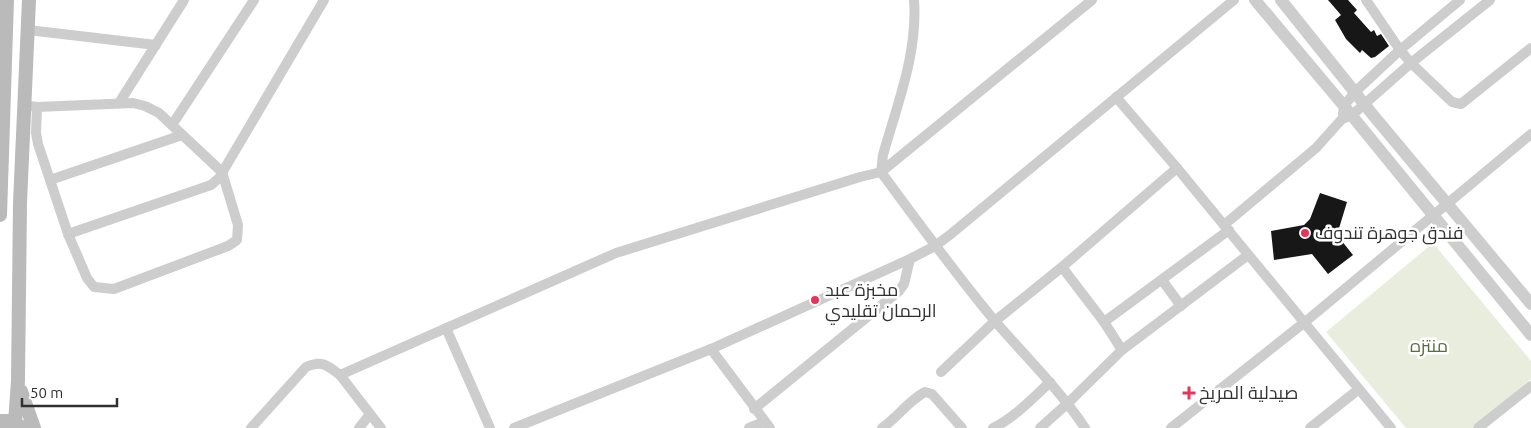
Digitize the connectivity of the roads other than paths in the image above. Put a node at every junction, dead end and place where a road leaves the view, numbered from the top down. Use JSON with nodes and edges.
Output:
{"nodes":[{"id":1,"x":7,"y":0,"type":"edge"},
{"id":2,"x":29,"y":0,"type":"edge"},
{"id":3,"x":184,"y":0,"type":"edge"},
{"id":4,"x":254,"y":0,"type":"edge"},
{"id":5,"x":324,"y":0,"type":"edge"},
{"id":6,"x":914,"y":0,"type":"edge"},
{"id":7,"x":1092,"y":0,"type":"edge"},
{"id":8,"x":1234,"y":0,"type":"edge"},
{"id":9,"x":1255,"y":0,"type":"edge"},
{"id":10,"x":1282,"y":0,"type":"edge"},
{"id":11,"x":1366,"y":0,"type":"edge"},
{"id":12,"x":1460,"y":0,"type":"edge"},
{"id":13,"x":1490,"y":0,"type":"edge"},
{"id":14,"x":28,"y":30,"type":"junction"},
{"id":15,"x":156,"y":45,"type":"junction"},
{"id":16,"x":1531,"y":48,"type":"edge"},
{"id":17,"x":1400,"y":50,"type":"junction"},
{"id":18,"x":1411,"y":64,"type":"junction"},
{"id":19,"x":1355,"y":92,"type":"junction"},
{"id":20,"x":1116,"y":97,"type":"junction"},
{"id":21,"x":118,"y":103,"type":"junction"},
{"id":22,"x":1364,"y":104,"type":"junction"},
{"id":23,"x":23,"y":105,"type":"junction"},
{"id":24,"x":37,"y":107,"type":"junction"},
{"id":25,"x":1346,"y":114,"type":"junction"},
{"id":26,"x":172,"y":125,"type":"junction"},
{"id":27,"x":1531,"y":134,"type":"edge"},
{"id":28,"x":182,"y":135,"type":"junction"},
{"id":29,"x":1178,"y":168,"type":"junction"},
{"id":30,"x":222,"y":172,"type":"junction"},
{"id":31,"x":880,"y":172,"type":"junction"},
{"id":32,"x":50,"y":180,"type":"junction"},
{"id":33,"x":1447,"y":204,"type":"junction"},
{"id":34,"x":0,"y":215,"type":"edge"},
{"id":35,"x":1433,"y":217,"type":"junction"},
{"id":36,"x":1226,"y":227,"type":"junction"},
{"id":37,"x":68,"y":234,"type":"junction"},
{"id":38,"x":935,"y":246,"type":"junction"},
{"id":39,"x":1248,"y":255,"type":"junction"},
{"id":40,"x":910,"y":259,"type":"junction"},
{"id":41,"x":1062,"y":267,"type":"junction"},
{"id":42,"x":1162,"y":280,"type":"junction"},
{"id":43,"x":1531,"y":304,"type":"edge"},
{"id":44,"x":1181,"y":306,"type":"junction"},
{"id":45,"x":995,"y":321,"type":"junction"},
{"id":46,"x":1104,"y":322,"type":"junction"},
{"id":47,"x":1305,"y":322,"type":"junction"},
{"id":48,"x":446,"y":328,"type":"junction"},
{"id":49,"x":1531,"y":335,"type":"edge"},
{"id":50,"x":711,"y":349,"type":"junction"},
{"id":51,"x":1122,"y":350,"type":"junction"},
{"id":52,"x":941,"y":372,"type":"dead end"},
{"id":53,"x":340,"y":375,"type":"junction"},
{"id":54,"x":18,"y":381,"type":"junction"},
{"id":55,"x":1050,"y":382,"type":"junction"},
{"id":56,"x":1531,"y":386,"type":"edge"},
{"id":57,"x":1359,"y":389,"type":"junction"},
{"id":58,"x":1068,"y":403,"type":"junction"},
{"id":59,"x":754,"y":409,"type":"junction"},
{"id":60,"x":370,"y":414,"type":"junction"},
{"id":61,"x":0,"y":421,"type":"edge"},
{"id":62,"x":767,"y":425,"type":"edge"},
{"id":63,"x":894,"y":425,"type":"edge"},
{"id":64,"x":18,"y":426,"type":"edge"},
{"id":65,"x":34,"y":428,"type":"edge"},
{"id":66,"x":251,"y":428,"type":"edge"},
{"id":67,"x":359,"y":428,"type":"edge"},
{"id":68,"x":381,"y":428,"type":"edge"},
{"id":69,"x":490,"y":428,"type":"edge"},
{"id":70,"x":514,"y":428,"type":"edge"},
{"id":71,"x":750,"y":428,"type":"edge"},
{"id":72,"x":882,"y":428,"type":"edge"},
{"id":73,"x":962,"y":428,"type":"edge"},
{"id":74,"x":993,"y":428,"type":"edge"},
{"id":75,"x":1040,"y":428,"type":"edge"},
{"id":76,"x":1085,"y":428,"type":"edge"},
{"id":77,"x":1171,"y":428,"type":"edge"},
{"id":78,"x":1310,"y":428,"type":"edge"},
{"id":79,"x":1391,"y":428,"type":"edge"},
{"id":80,"x":1478,"y":428,"type":"edge"}],
"edges":[{"from":1,"to":34,"type":"main road"},
{"from":2,"to":14,"type":"main road"},
{"from":3,"to":15,"type":"street"},
{"from":4,"to":26,"type":"street"},
{"from":5,"to":30,"type":"street"},
{"from":6,"to":31,"type":"street"},
{"from":7,"to":31,"type":"street"},
{"from":8,"to":20,"type":"street"},
{"from":9,"to":25,"type":"street"},
{"from":10,"to":19,"type":"street"},
{"from":11,"to":17,"type":"street"},
{"from":12,"to":17,"type":"street"},
{"from":13,"to":18,"type":"street"},
{"from":14,"to":15,"type":"street"},
{"from":14,"to":23,"type":"main road"},
{"from":15,"to":21,"type":"street"},
{"from":16,"to":18,"type":"street"},
{"from":17,"to":18,"type":"street"},
{"from":17,"to":19,"type":"street"},
{"from":18,"to":22,"type":"street"},
{"from":19,"to":22,"type":"street"},
{"from":19,"to":25,"type":"street"},
{"from":20,"to":29,"type":"street"},
{"from":20,"to":38,"type":"street"},
{"from":21,"to":24,"type":"street"},
{"from":21,"to":26,"type":"street"},
{"from":22,"to":25,"type":"street"},
{"from":22,"to":33,"type":"street"},
{"from":23,"to":24,"type":"street"},
{"from":23,"to":54,"type":"main road"},
{"from":24,"to":32,"type":"street"},
{"from":25,"to":35,"type":"street"},
{"from":25,"to":36,"type":"street"},
{"from":26,"to":28,"type":"street"},
{"from":27,"to":33,"type":"street"},
{"from":28,"to":30,"type":"street"},
{"from":28,"to":32,"type":"street"},
{"from":29,"to":36,"type":"street"},
{"from":29,"to":41,"type":"street"},
{"from":30,"to":37,"type":"street"},
{"from":30,"to":37,"type":"street"},
{"from":31,"to":38,"type":"street"},
{"from":31,"to":48,"type":"street"},
{"from":32,"to":37,"type":"street"},
{"from":33,"to":35,"type":"street"},
{"from":33,"to":43,"type":"street"},
{"from":35,"to":47,"type":"street"},
{"from":35,"to":49,"type":"street"},
{"from":36,"to":39,"type":"street"},
{"from":36,"to":42,"type":"street"},
{"from":38,"to":40,"type":"street"},
{"from":38,"to":45,"type":"street"},
{"from":39,"to":44,"type":"street"},
{"from":39,"to":47,"type":"street"},
{"from":40,"to":50,"type":"street"},
{"from":40,"to":59,"type":"street"},
{"from":41,"to":45,"type":"street"},
{"from":41,"to":46,"type":"street"},
{"from":42,"to":44,"type":"street"},
{"from":42,"to":46,"type":"street"},
{"from":44,"to":51,"type":"street"},
{"from":45,"to":52,"type":"street"},
{"from":45,"to":55,"type":"street"},
{"from":46,"to":51,"type":"street"},
{"from":47,"to":57,"type":"street"},
{"from":47,"to":77,"type":"street"},
{"from":48,"to":53,"type":"street"},
{"from":48,"to":69,"type":"street"},
{"from":50,"to":59,"type":"street"},
{"from":50,"to":70,"type":"street"},
{"from":51,"to":58,"type":"street"},
{"from":53,"to":60,"type":"street"},
{"from":53,"to":66,"type":"street"},
{"from":54,"to":64,"type":"main road"},
{"from":54,"to":65,"type":"main road"},
{"from":55,"to":58,"type":"street"},
{"from":55,"to":74,"type":"street"},
{"from":56,"to":80,"type":"street"},
{"from":57,"to":78,"type":"street"},
{"from":57,"to":79,"type":"street"},
{"from":58,"to":75,"type":"street"},
{"from":58,"to":76,"type":"street"},
{"from":59,"to":62,"type":"street"},
{"from":60,"to":67,"type":"street"},
{"from":60,"to":68,"type":"street"},
{"from":61,"to":64,"type":"main road"},
{"from":62,"to":71,"type":"street"},
{"from":63,"to":72,"type":"street"},
{"from":63,"to":73,"type":"street"}]}
